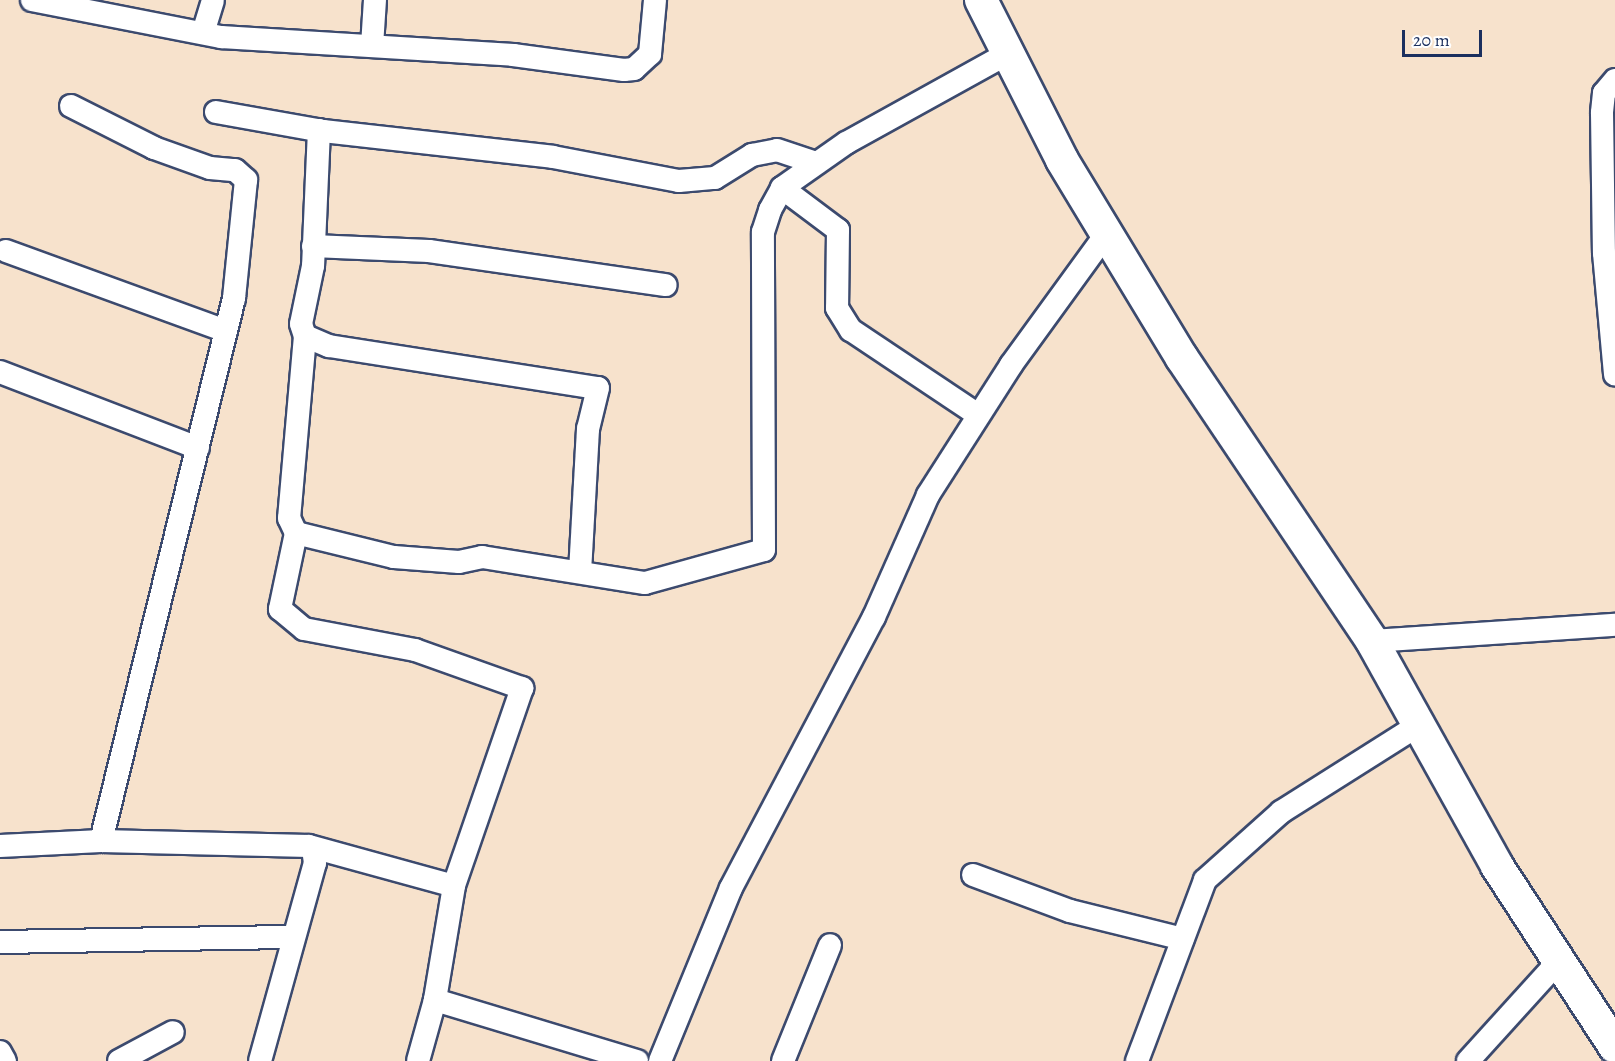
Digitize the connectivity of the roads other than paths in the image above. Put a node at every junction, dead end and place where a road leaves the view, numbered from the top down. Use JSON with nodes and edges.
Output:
{"nodes":[{"id":1,"x":33,"y":0,"type":"edge"},
{"id":2,"x":213,"y":0,"type":"edge"},
{"id":3,"x":375,"y":0,"type":"edge"},
{"id":4,"x":655,"y":0,"type":"edge"},
{"id":5,"x":981,"y":0,"type":"edge"},
{"id":6,"x":202,"y":33,"type":"junction"},
{"id":7,"x":372,"y":46,"type":"junction"},
{"id":8,"x":1005,"y":55,"type":"junction"},
{"id":9,"x":1615,"y":80,"type":"edge"},
{"id":10,"x":71,"y":106,"type":"dead end"},
{"id":11,"x":216,"y":112,"type":"dead end"},
{"id":12,"x":319,"y":130,"type":"junction"},
{"id":13,"x":816,"y":163,"type":"junction"},
{"id":14,"x":782,"y":188,"type":"junction"},
{"id":15,"x":1107,"y":233,"type":"junction"},
{"id":16,"x":313,"y":246,"type":"junction"},
{"id":17,"x":6,"y":251,"type":"dead end"},
{"id":18,"x":666,"y":285,"type":"dead end"},
{"id":19,"x":226,"y":331,"type":"junction"},
{"id":20,"x":305,"y":336,"type":"junction"},
{"id":21,"x":0,"y":372,"type":"edge"},
{"id":22,"x":1615,"y":375,"type":"edge"},
{"id":23,"x":978,"y":415,"type":"junction"},
{"id":24,"x":198,"y":448,"type":"junction"},
{"id":25,"x":296,"y":533,"type":"junction"},
{"id":26,"x":580,"y":570,"type":"junction"},
{"id":27,"x":1615,"y":625,"type":"edge"},
{"id":28,"x":1372,"y":641,"type":"junction"},
{"id":29,"x":1422,"y":723,"type":"junction"},
{"id":30,"x":101,"y":841,"type":"junction"},
{"id":31,"x":0,"y":846,"type":"edge"},
{"id":32,"x":313,"y":848,"type":"junction"},
{"id":33,"x":973,"y":875,"type":"dead end"},
{"id":34,"x":454,"y":886,"type":"junction"},
{"id":35,"x":293,"y":937,"type":"junction"},
{"id":36,"x":1183,"y":939,"type":"junction"},
{"id":37,"x":0,"y":942,"type":"edge"},
{"id":38,"x":830,"y":945,"type":"dead end"},
{"id":39,"x":1557,"y":963,"type":"junction"},
{"id":40,"x":435,"y":1000,"type":"junction"},
{"id":41,"x":173,"y":1032,"type":"dead end"},
{"id":42,"x":1615,"y":1047,"type":"edge"},
{"id":43,"x":0,"y":1052,"type":"edge"},
{"id":44,"x":5,"y":1061,"type":"edge"},
{"id":45,"x":118,"y":1061,"type":"edge"},
{"id":46,"x":260,"y":1061,"type":"edge"},
{"id":47,"x":418,"y":1061,"type":"edge"},
{"id":48,"x":637,"y":1061,"type":"edge"},
{"id":49,"x":660,"y":1061,"type":"edge"},
{"id":50,"x":783,"y":1061,"type":"edge"},
{"id":51,"x":1137,"y":1061,"type":"edge"},
{"id":52,"x":1468,"y":1061,"type":"edge"}],
"edges":[{"from":1,"to":6,"type":"street"},
{"from":2,"to":6,"type":"street"},
{"from":3,"to":7,"type":"street"},
{"from":4,"to":7,"type":"street"},
{"from":5,"to":8,"type":"street"},
{"from":6,"to":7,"type":"street"},
{"from":8,"to":13,"type":"street"},
{"from":8,"to":15,"type":"street"},
{"from":9,"to":22,"type":"street"},
{"from":10,"to":19,"type":"street"},
{"from":11,"to":12,"type":"street"},
{"from":12,"to":13,"type":"street"},
{"from":12,"to":16,"type":"street"},
{"from":13,"to":14,"type":"street"},
{"from":14,"to":23,"type":"street"},
{"from":14,"to":26,"type":"street"},
{"from":15,"to":23,"type":"street"},
{"from":15,"to":28,"type":"street"},
{"from":16,"to":18,"type":"street"},
{"from":16,"to":20,"type":"street"},
{"from":17,"to":19,"type":"street"},
{"from":19,"to":24,"type":"street"},
{"from":20,"to":25,"type":"street"},
{"from":20,"to":26,"type":"street"},
{"from":21,"to":24,"type":"street"},
{"from":23,"to":49,"type":"street"},
{"from":24,"to":30,"type":"street"},
{"from":25,"to":26,"type":"street"},
{"from":25,"to":34,"type":"street"},
{"from":27,"to":28,"type":"street"},
{"from":28,"to":29,"type":"street"},
{"from":29,"to":36,"type":"street"},
{"from":29,"to":39,"type":"street"},
{"from":30,"to":31,"type":"street"},
{"from":30,"to":32,"type":"street"},
{"from":32,"to":34,"type":"street"},
{"from":32,"to":35,"type":"street"},
{"from":33,"to":36,"type":"street"},
{"from":34,"to":40,"type":"street"},
{"from":35,"to":37,"type":"street"},
{"from":35,"to":46,"type":"street"},
{"from":36,"to":51,"type":"street"},
{"from":38,"to":50,"type":"street"},
{"from":39,"to":42,"type":"street"},
{"from":39,"to":52,"type":"street"},
{"from":40,"to":47,"type":"street"},
{"from":40,"to":48,"type":"street"},
{"from":41,"to":45,"type":"street"},
{"from":43,"to":44,"type":"street"}]}
